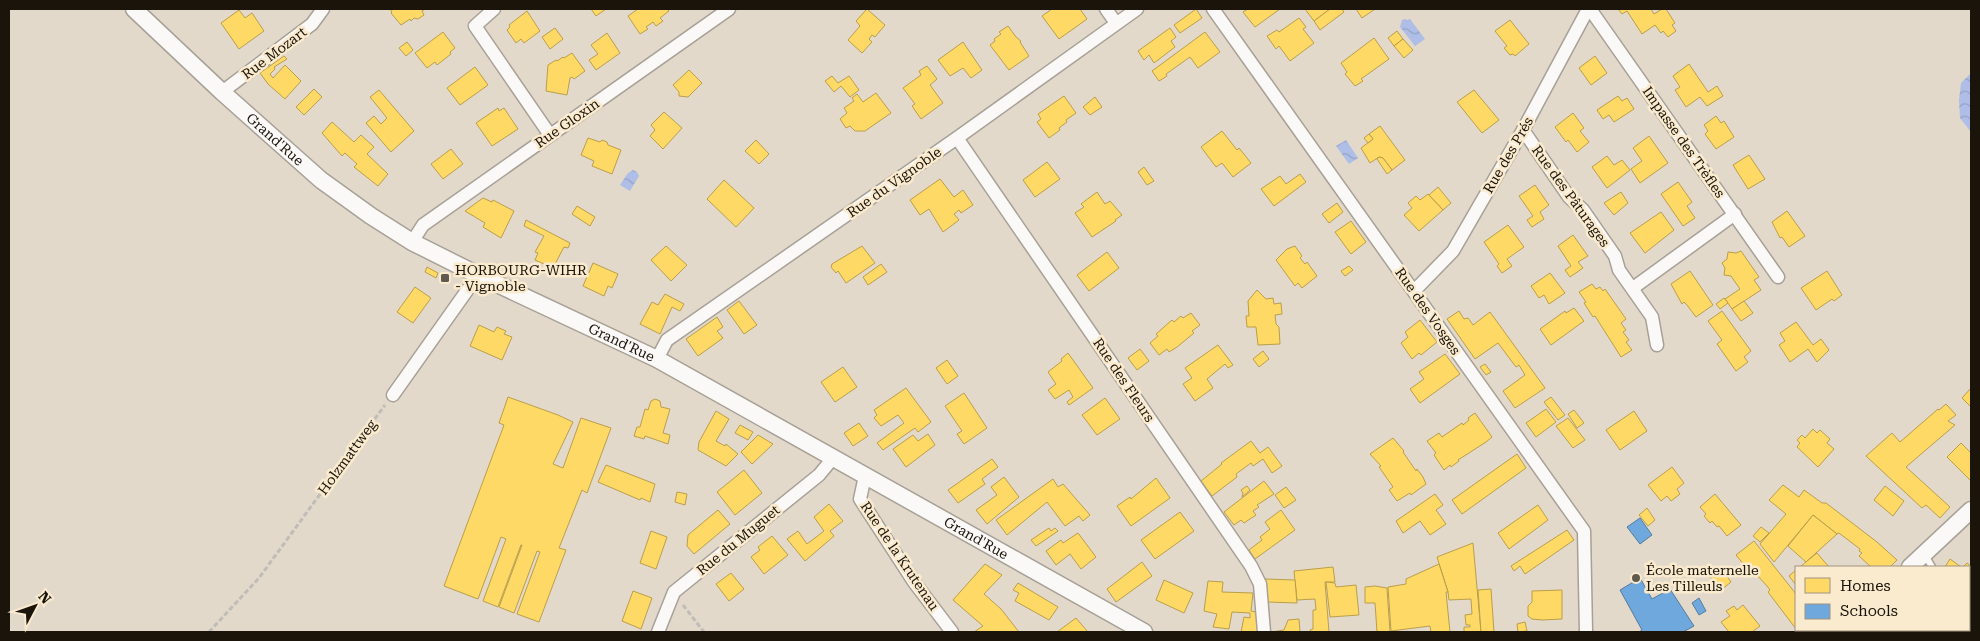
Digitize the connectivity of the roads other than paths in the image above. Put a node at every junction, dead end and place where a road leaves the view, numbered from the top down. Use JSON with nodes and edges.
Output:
{"nodes":[{"id":1,"x":134,"y":9,"type":"edge"},
{"id":2,"x":322,"y":9,"type":"edge"},
{"id":3,"x":494,"y":9,"type":"edge"},
{"id":4,"x":729,"y":9,"type":"edge"},
{"id":5,"x":1106,"y":9,"type":"edge"},
{"id":6,"x":1137,"y":9,"type":"edge"},
{"id":7,"x":1213,"y":9,"type":"edge"},
{"id":8,"x":1589,"y":9,"type":"edge"},
{"id":9,"x":1116,"y":24,"type":"junction"},
{"id":10,"x":222,"y":92,"type":"junction"},
{"id":11,"x":1523,"y":130,"type":"junction"},
{"id":12,"x":550,"y":135,"type":"junction"},
{"id":13,"x":957,"y":138,"type":"junction"},
{"id":14,"x":1735,"y":214,"type":"junction"},
{"id":15,"x":412,"y":242,"type":"junction"},
{"id":16,"x":478,"y":275,"type":"junction"},
{"id":17,"x":1778,"y":277,"type":"dead end"},
{"id":18,"x":1633,"y":288,"type":"junction"},
{"id":19,"x":1414,"y":291,"type":"junction"},
{"id":20,"x":1657,"y":345,"type":"dead end"},
{"id":21,"x":657,"y":359,"type":"junction"},
{"id":22,"x":393,"y":395,"type":"road end"},
{"id":23,"x":833,"y":458,"type":"junction"},
{"id":24,"x":865,"y":476,"type":"junction"},
{"id":25,"x":1971,"y":510,"type":"edge"},
{"id":26,"x":1929,"y":561,"type":"edge"},
{"id":27,"x":1913,"y":566,"type":"edge"},
{"id":28,"x":658,"y":632,"type":"edge"},
{"id":29,"x":952,"y":632,"type":"edge"},
{"id":30,"x":1144,"y":632,"type":"edge"},
{"id":31,"x":1264,"y":632,"type":"edge"},
{"id":32,"x":1586,"y":632,"type":"edge"}],
"edges":[{"from":1,"to":10,"type":"street","name":"Grand'Rue"},
{"from":2,"to":10,"type":"street","name":"Rue Mozart"},
{"from":3,"to":12,"type":"street"},
{"from":4,"to":12,"type":"street","name":"Rue Gloxin"},
{"from":5,"to":9,"type":"street"},
{"from":6,"to":9,"type":"street","name":"Rue du Vignoble"},
{"from":7,"to":19,"type":"street","name":"Rue des Vosges"},
{"from":8,"to":11,"type":"street","name":"Rue des Prés"},
{"from":8,"to":14,"type":"street","name":"Impasse des Trèfles"},
{"from":9,"to":13,"type":"street","name":"Rue du Vignoble"},
{"from":10,"to":15,"type":"street","name":"Grand'Rue"},
{"from":11,"to":18,"type":"street","name":"Rue des Pâturages"},
{"from":11,"to":19,"type":"street","name":"Rue des Prés"},
{"from":12,"to":15,"type":"street","name":"Rue Gloxin"},
{"from":13,"to":21,"type":"street","name":"Rue du Vignoble"},
{"from":13,"to":31,"type":"street","name":"Rue des Fleurs"},
{"from":14,"to":17,"type":"street","name":"Impasse des Trèfles"},
{"from":14,"to":18,"type":"street"},
{"from":15,"to":16,"type":"street","name":"Grand'Rue"},
{"from":16,"to":21,"type":"street","name":"Grand'Rue"},
{"from":16,"to":22,"type":"street"},
{"from":18,"to":20,"type":"street","name":"Rue des Pâturages"},
{"from":19,"to":32,"type":"street","name":"Rue des Vosges"},
{"from":21,"to":23,"type":"street","name":"Grand'Rue"},
{"from":23,"to":24,"type":"street","name":"Grand'Rue"},
{"from":23,"to":28,"type":"street","name":"Rue du Muguet"},
{"from":24,"to":29,"type":"street","name":"Rue de la Krutenau"},
{"from":24,"to":30,"type":"street","name":"Grand'Rue"},
{"from":25,"to":26,"type":"street"},
{"from":26,"to":27,"type":"street"}]}
